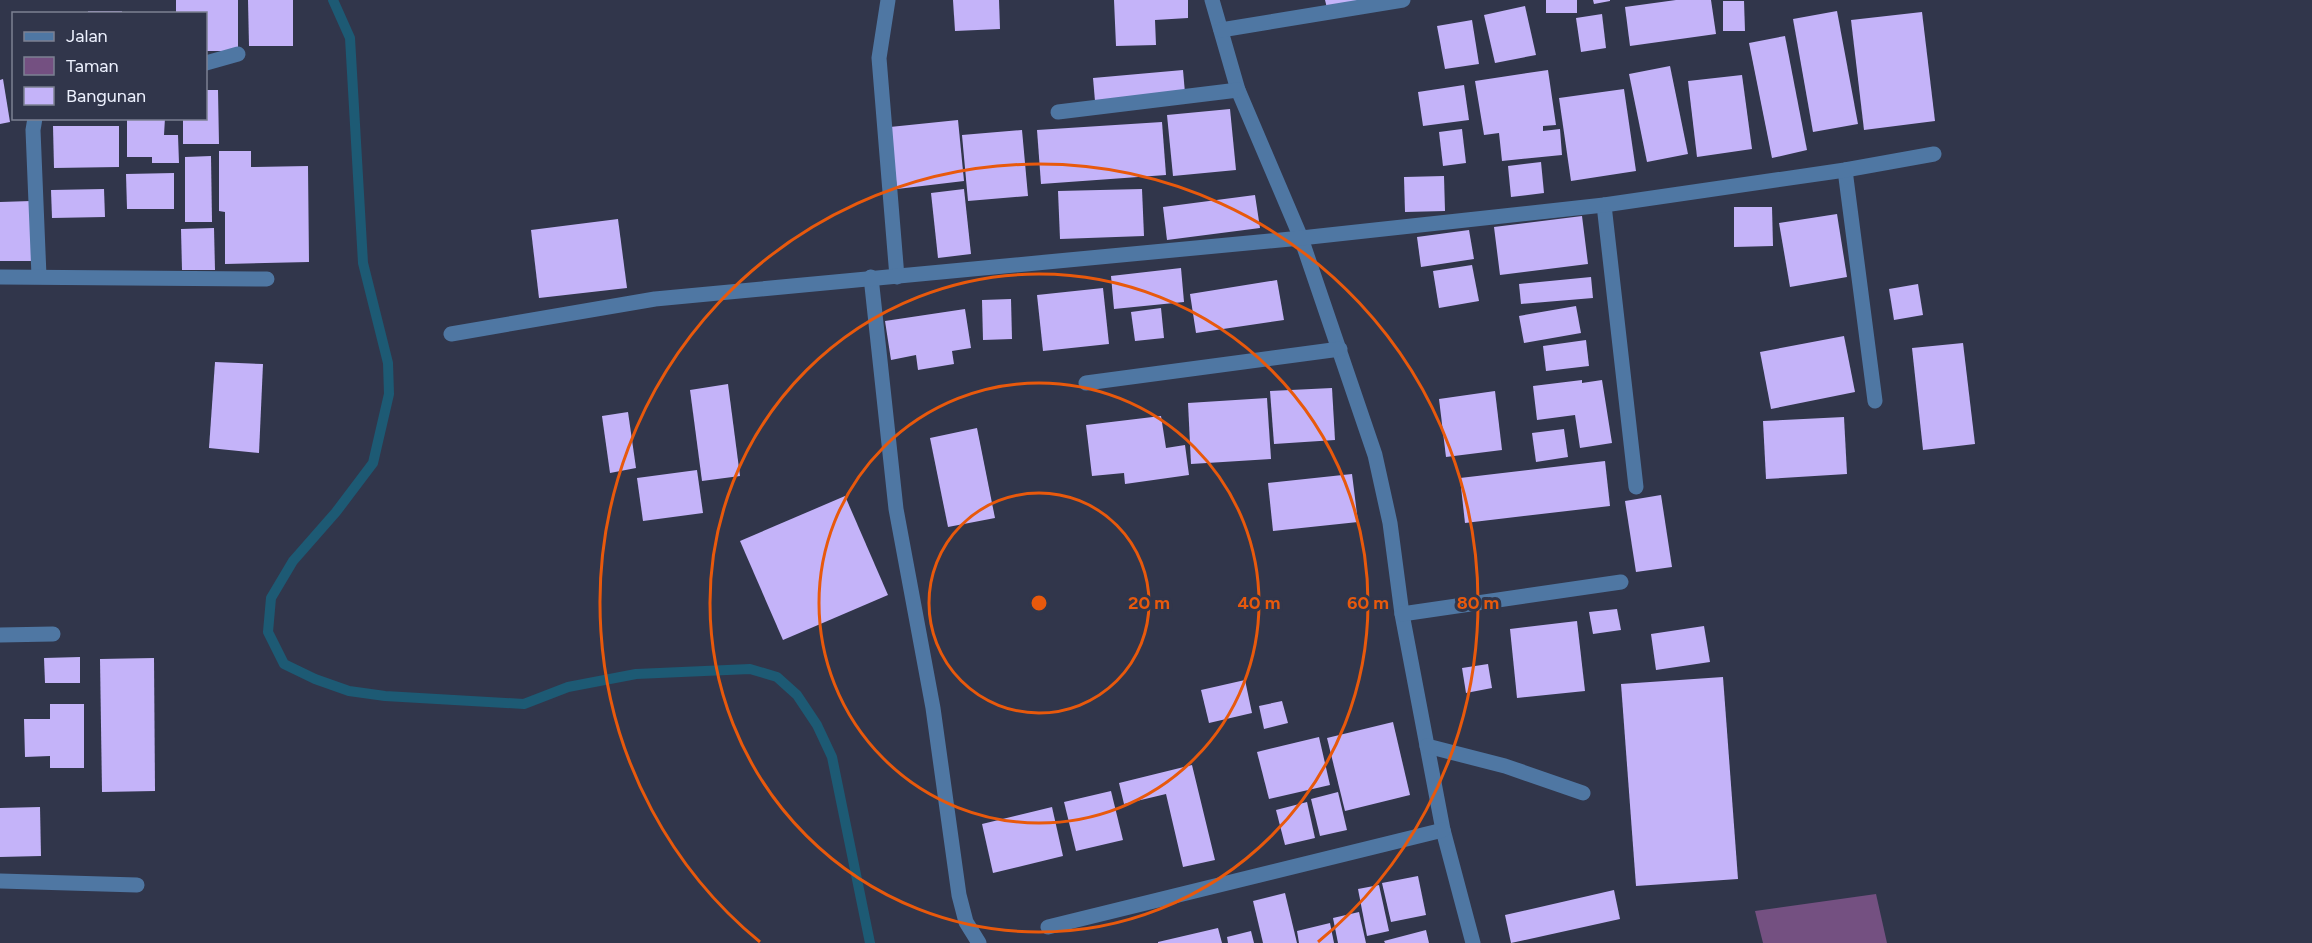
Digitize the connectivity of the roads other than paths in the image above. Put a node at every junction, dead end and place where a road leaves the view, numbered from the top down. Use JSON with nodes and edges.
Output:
{"nodes":[{"id":1,"x":888,"y":0,"type":"edge"},
{"id":2,"x":1212,"y":0,"type":"edge"},
{"id":3,"x":1402,"y":0,"type":"edge"},
{"id":4,"x":1221,"y":30,"type":"junction"},
{"id":5,"x":238,"y":54,"type":"dead end"},
{"id":6,"x":207,"y":63,"type":"edge"},
{"id":7,"x":1238,"y":90,"type":"junction"},
{"id":8,"x":1058,"y":112,"type":"dead end"},
{"id":9,"x":35,"y":120,"type":"edge"},
{"id":10,"x":1934,"y":154,"type":"dead end"},
{"id":11,"x":1845,"y":170,"type":"junction"},
{"id":12,"x":1604,"y":205,"type":"junction"},
{"id":13,"x":1301,"y":238,"type":"junction"},
{"id":14,"x":39,"y":276,"type":"junction"},
{"id":15,"x":0,"y":277,"type":"edge"},
{"id":16,"x":871,"y":277,"type":"junction"},
{"id":17,"x":897,"y":277,"type":"junction"},
{"id":18,"x":267,"y":279,"type":"dead end"},
{"id":19,"x":452,"y":334,"type":"dead end"},
{"id":20,"x":1340,"y":349,"type":"junction"},
{"id":21,"x":1086,"y":383,"type":"dead end"},
{"id":22,"x":1875,"y":401,"type":"dead end"},
{"id":23,"x":1636,"y":487,"type":"dead end"},
{"id":24,"x":1621,"y":582,"type":"dead end"},
{"id":25,"x":1402,"y":614,"type":"junction"},
{"id":26,"x":54,"y":634,"type":"dead end"},
{"id":27,"x":0,"y":635,"type":"edge"},
{"id":28,"x":1427,"y":746,"type":"junction"},
{"id":29,"x":1583,"y":793,"type":"dead end"},
{"id":30,"x":1443,"y":830,"type":"junction"},
{"id":31,"x":0,"y":881,"type":"edge"},
{"id":32,"x":137,"y":885,"type":"dead end"},
{"id":33,"x":1048,"y":927,"type":"dead end"},
{"id":34,"x":979,"y":943,"type":"edge"},
{"id":35,"x":1473,"y":943,"type":"edge"}],
"edges":[{"from":1,"to":17,"type":"street"},
{"from":2,"to":4,"type":"street"},
{"from":3,"to":4,"type":"street"},
{"from":4,"to":7,"type":"street"},
{"from":5,"to":6,"type":"street"},
{"from":7,"to":8,"type":"street"},
{"from":7,"to":13,"type":"street"},
{"from":9,"to":14,"type":"street"},
{"from":10,"to":11,"type":"street"},
{"from":11,"to":12,"type":"street"},
{"from":11,"to":22,"type":"street"},
{"from":12,"to":13,"type":"street"},
{"from":12,"to":23,"type":"street"},
{"from":13,"to":17,"type":"street"},
{"from":13,"to":20,"type":"street"},
{"from":14,"to":15,"type":"street"},
{"from":14,"to":18,"type":"street"},
{"from":16,"to":17,"type":"street"},
{"from":16,"to":19,"type":"street"},
{"from":16,"to":34,"type":"street"},
{"from":20,"to":21,"type":"street"},
{"from":20,"to":25,"type":"street"},
{"from":24,"to":25,"type":"street"},
{"from":25,"to":28,"type":"street"},
{"from":26,"to":27,"type":"street"},
{"from":28,"to":29,"type":"street"},
{"from":28,"to":30,"type":"street"},
{"from":30,"to":33,"type":"street"},
{"from":30,"to":35,"type":"street"},
{"from":31,"to":32,"type":"street"}]}
